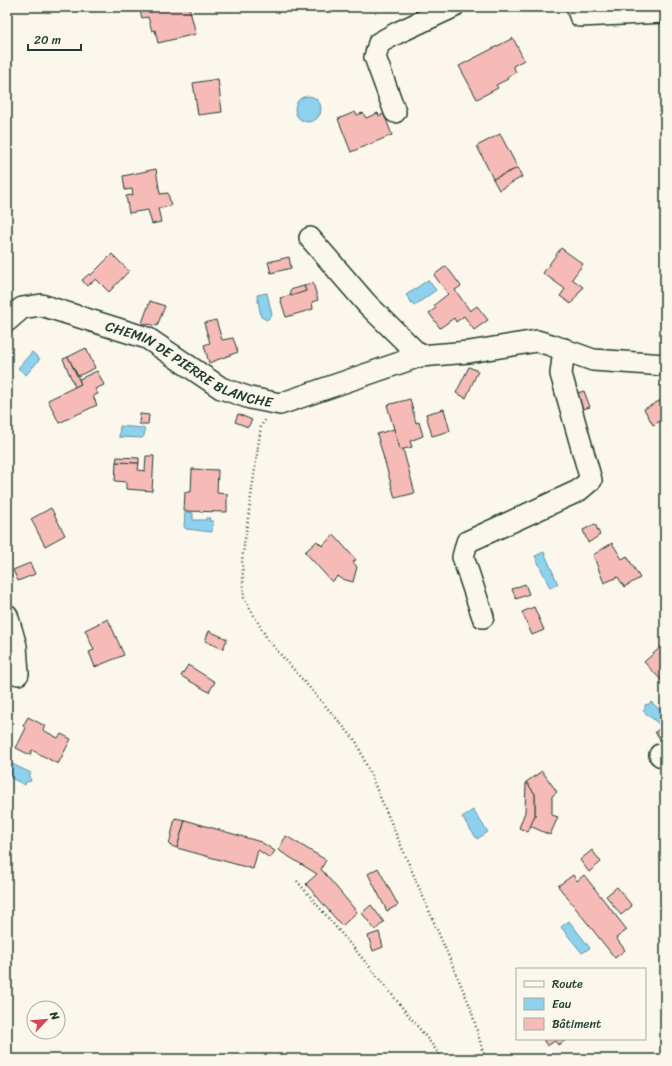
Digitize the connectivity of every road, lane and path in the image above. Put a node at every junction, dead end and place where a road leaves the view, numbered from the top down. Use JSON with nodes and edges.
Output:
{"nodes":[{"id":1,"x":453,"y":7,"type":"edge"},
{"id":2,"x":577,"y":7,"type":"edge"},
{"id":3,"x":665,"y":12,"type":"edge"},
{"id":4,"x":395,"y":112,"type":"dead end"},
{"id":5,"x":310,"y":238,"type":"dead end"},
{"id":6,"x":7,"y":321,"type":"edge"},
{"id":7,"x":564,"y":350,"type":"junction"},
{"id":8,"x":420,"y":356,"type":"junction"},
{"id":9,"x":665,"y":365,"type":"edge"},
{"id":10,"x":280,"y":404,"type":"junction"},
{"id":11,"x":7,"y":615,"type":"edge"},
{"id":12,"x":483,"y":617,"type":"dead end"},
{"id":13,"x":18,"y":674,"type":"dead end"},
{"id":14,"x":297,"y":881,"type":"dead end"},
{"id":15,"x":442,"y":1059,"type":"edge"},
{"id":16,"x":485,"y":1059,"type":"edge"}],
"edges":[{"from":1,"to":4,"type":"street"},
{"from":2,"to":3,"type":"street"},
{"from":5,"to":8,"type":"street"},
{"from":6,"to":10,"type":"street","name":"CHEMIN DE PIERRE BLANCHE"},
{"from":7,"to":8,"type":"street","name":"CHEMIN DE PIERRE BLANCHE"},
{"from":7,"to":9,"type":"street","name":"CHEMIN DE PIERRE BLANCHE"},
{"from":7,"to":12,"type":"street"},
{"from":8,"to":10,"type":"street","name":"CHEMIN DE PIERRE BLANCHE"},
{"from":10,"to":16,"type":"path"},
{"from":11,"to":13,"type":"street"},
{"from":14,"to":15,"type":"path"}]}
